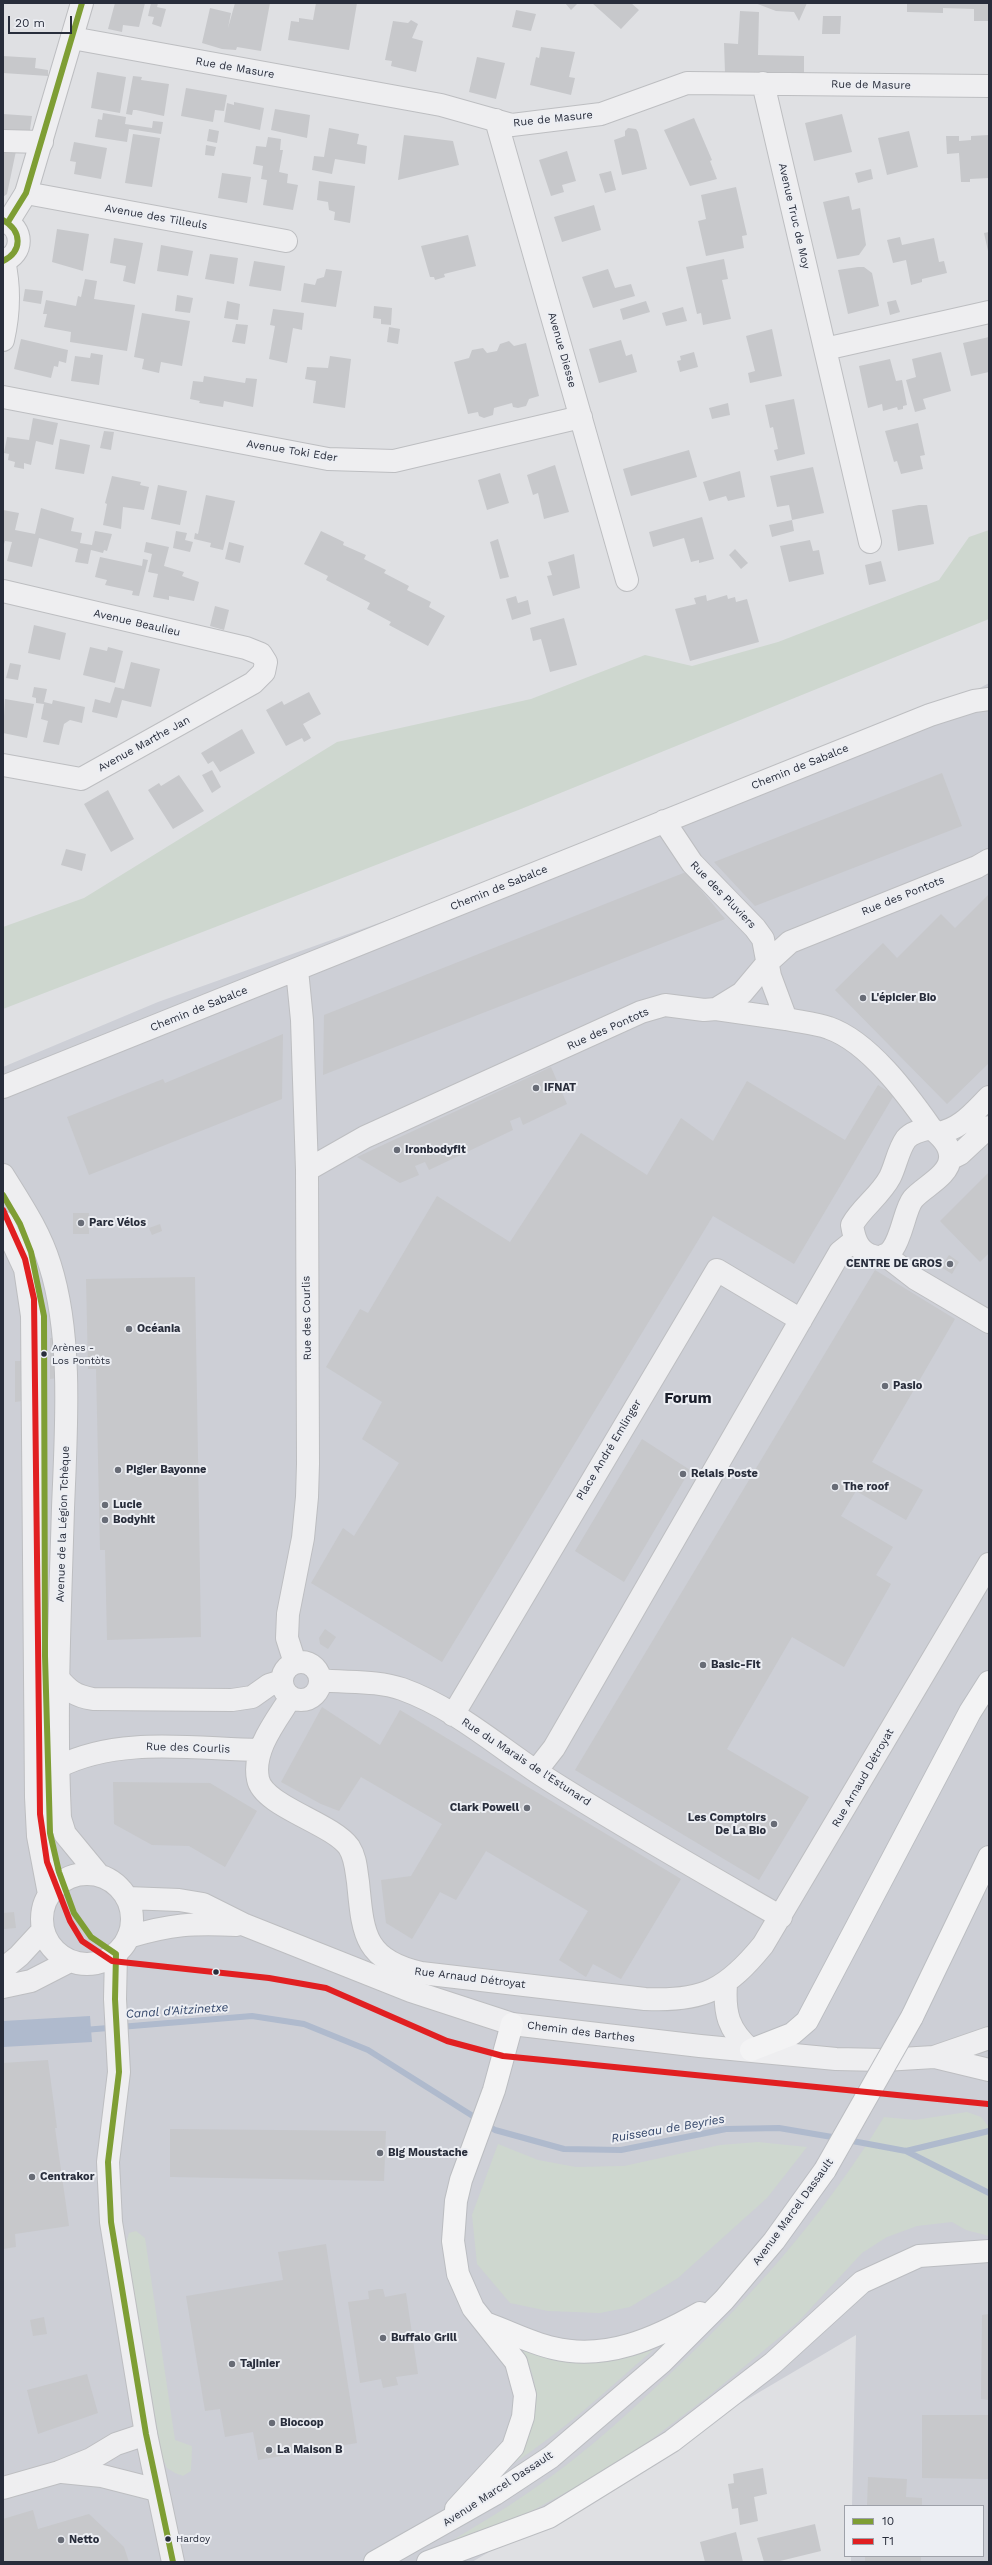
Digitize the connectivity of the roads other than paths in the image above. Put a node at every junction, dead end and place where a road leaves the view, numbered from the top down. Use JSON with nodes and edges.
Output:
{"nodes":[{"id":1,"x":82,"y":3,"type":"edge"},
{"id":2,"x":72,"y":38,"type":"junction"},
{"id":3,"x":763,"y":83,"type":"junction"},
{"id":4,"x":989,"y":86,"type":"edge"},
{"id":5,"x":496,"y":120,"type":"junction"},
{"id":6,"x":3,"y":141,"type":"edge"},
{"id":7,"x":42,"y":142,"type":"junction"},
{"id":8,"x":26,"y":193,"type":"junction"},
{"id":9,"x":6,"y":221,"type":"edge"},
{"id":10,"x":286,"y":241,"type":"dead end"},
{"id":11,"x":4,"y":261,"type":"edge"},
{"id":12,"x":989,"y":312,"type":"edge"},
{"id":13,"x":3,"y":340,"type":"edge"},
{"id":14,"x":825,"y":349,"type":"junction"},
{"id":15,"x":3,"y":397,"type":"edge"},
{"id":16,"x":581,"y":417,"type":"junction"},
{"id":17,"x":870,"y":542,"type":"dead end"},
{"id":18,"x":627,"y":580,"type":"dead end"},
{"id":19,"x":3,"y":591,"type":"edge"},
{"id":20,"x":266,"y":662,"type":"joint"},
{"id":21,"x":989,"y":699,"type":"edge"},
{"id":22,"x":3,"y":765,"type":"edge"},
{"id":23,"x":664,"y":821,"type":"junction"},
{"id":24,"x":989,"y":860,"type":"edge"},
{"id":25,"x":768,"y":962,"type":"junction"},
{"id":26,"x":297,"y":970,"type":"junction"},
{"id":27,"x":716,"y":1008,"type":"junction"},
{"id":28,"x":786,"y":1019,"type":"junction"},
{"id":29,"x":6,"y":1088,"type":"edge"},
{"id":30,"x":989,"y":1097,"type":"edge"},
{"id":31,"x":989,"y":1127,"type":"edge"},
{"id":32,"x":934,"y":1130,"type":"junction"},
{"id":33,"x":950,"y":1159,"type":"junction"},
{"id":34,"x":307,"y":1170,"type":"junction"},
{"id":35,"x":3,"y":1175,"type":"edge"},
{"id":36,"x":3,"y":1222,"type":"edge"},
{"id":37,"x":855,"y":1240,"type":"junction"},
{"id":38,"x":885,"y":1254,"type":"junction"},
{"id":39,"x":801,"y":1320,"type":"junction"},
{"id":40,"x":989,"y":1322,"type":"edge"},
{"id":41,"x":989,"y":1564,"type":"edge"},
{"id":42,"x":295,"y":1663,"type":"junction"},
{"id":43,"x":57,"y":1677,"type":"junction"},
{"id":44,"x":320,"y":1680,"type":"junction"},
{"id":45,"x":989,"y":1682,"type":"edge"},
{"id":46,"x":286,"y":1689,"type":"junction"},
{"id":47,"x":452,"y":1715,"type":"junction"},
{"id":48,"x":259,"y":1750,"type":"junction"},
{"id":49,"x":58,"y":1767,"type":"junction"},
{"id":50,"x":536,"y":1771,"type":"junction"},
{"id":51,"x":989,"y":1857,"type":"edge"},
{"id":52,"x":98,"y":1874,"type":"junction"},
{"id":53,"x":49,"y":1894,"type":"junction"},
{"id":54,"x":127,"y":1898,"type":"junction"},
{"id":55,"x":781,"y":1917,"type":"junction"},
{"id":56,"x":245,"y":1925,"type":"junction"},
{"id":57,"x":43,"y":1930,"type":"junction"},
{"id":58,"x":122,"y":1945,"type":"junction"},
{"id":59,"x":78,"y":1962,"type":"junction"},
{"id":60,"x":3,"y":1969,"type":"edge"},
{"id":61,"x":726,"y":1984,"type":"junction"},
{"id":62,"x":3,"y":1987,"type":"edge"},
{"id":63,"x":116,"y":1999,"type":"junction"},
{"id":64,"x":512,"y":2024,"type":"junction"},
{"id":65,"x":989,"y":2038,"type":"edge"},
{"id":66,"x":751,"y":2050,"type":"junction"},
{"id":67,"x":934,"y":2057,"type":"junction"},
{"id":68,"x":989,"y":2070,"type":"edge"},
{"id":69,"x":989,"y":2251,"type":"edge"},
{"id":70,"x":724,"y":2300,"type":"junction"},
{"id":71,"x":488,"y":2324,"type":"junction"},
{"id":72,"x":146,"y":2434,"type":"junction"},
{"id":73,"x":59,"y":2472,"type":"junction"},
{"id":74,"x":3,"y":2488,"type":"edge"},
{"id":75,"x":157,"y":2490,"type":"junction"},
{"id":76,"x":440,"y":2526,"type":"junction"},
{"id":77,"x":173,"y":2562,"type":"edge"},
{"id":78,"x":375,"y":2562,"type":"edge"},
{"id":79,"x":428,"y":2562,"type":"edge"}],
"edges":[{"from":1,"to":2,"type":"street"},
{"from":2,"to":5,"type":"street","name":"Rue de Masure"},
{"from":2,"to":7,"type":"street"},
{"from":3,"to":4,"type":"street","name":"Rue de Masure"},
{"from":3,"to":5,"type":"street","name":"Rue de Masure"},
{"from":3,"to":14,"type":"street","name":"Avenue Truc de Moy"},
{"from":5,"to":16,"type":"street","name":"Avenue Diesse"},
{"from":6,"to":7,"type":"street"},
{"from":7,"to":8,"type":"street"},
{"from":8,"to":9,"type":"street"},
{"from":8,"to":10,"type":"street","name":"Avenue des Tilleuls"},
{"from":9,"to":11,"type":"street"},
{"from":11,"to":13,"type":"street"},
{"from":12,"to":14,"type":"street"},
{"from":14,"to":17,"type":"street","name":"Avenue Truc de Moy"},
{"from":15,"to":16,"type":"street","name":"Avenue Toki Eder"},
{"from":16,"to":18,"type":"street","name":"Avenue Diesse"},
{"from":19,"to":20,"type":"street","name":"Avenue Beaulieu"},
{"from":20,"to":22,"type":"street","name":"Avenue Marthe Jan"},
{"from":21,"to":23,"type":"street","name":"Chemin de Sabalce"},
{"from":23,"to":25,"type":"street","name":"Rue des Pluviers"},
{"from":23,"to":26,"type":"street","name":"Chemin de Sabalce"},
{"from":24,"to":25,"type":"street","name":"Rue des Pontots"},
{"from":25,"to":27,"type":"street","name":"Rue des Pontots"},
{"from":25,"to":28,"type":"street","name":"Rue des Pluviers"},
{"from":26,"to":29,"type":"street","name":"Chemin de Sabalce"},
{"from":26,"to":34,"type":"street","name":"Rue des Courlis"},
{"from":27,"to":28,"type":"street"},
{"from":27,"to":34,"type":"street","name":"Rue des Pontots"},
{"from":28,"to":32,"type":"street"},
{"from":30,"to":32,"type":"street"},
{"from":31,"to":33,"type":"street"},
{"from":32,"to":33,"type":"street"},
{"from":32,"to":37,"type":"street"},
{"from":33,"to":38,"type":"street"},
{"from":34,"to":42,"type":"street","name":"Rue des Courlis"},
{"from":35,"to":43,"type":"street","name":"Avenue de la Légion Tchèque"},
{"from":36,"to":53,"type":"street"},
{"from":37,"to":38,"type":"street"},
{"from":37,"to":39,"type":"street"},
{"from":38,"to":40,"type":"street"},
{"from":39,"to":47,"type":"street","name":"Place André Emlinger"},
{"from":39,"to":50,"type":"street"},
{"from":41,"to":55,"type":"street","name":"Rue Arnaud Détroyat"},
{"from":42,"to":44,"type":"street"},
{"from":42,"to":46,"type":"street"},
{"from":43,"to":46,"type":"street"},
{"from":43,"to":49,"type":"street","name":"Avenue de la Légion Tchèque"},
{"from":44,"to":46,"type":"street"},
{"from":44,"to":47,"type":"street","name":"Rue du Marais de l'Estunard"},
{"from":45,"to":66,"type":"main road"},
{"from":46,"to":48,"type":"street"},
{"from":47,"to":50,"type":"street","name":"Rue du Marais de l'Estunard"},
{"from":48,"to":49,"type":"street","name":"Rue des Courlis"},
{"from":48,"to":61,"type":"street","name":"Rue Arnaud Détroyat"},
{"from":49,"to":52,"type":"street","name":"Avenue de la Légion Tchèque"},
{"from":50,"to":55,"type":"street","name":"Rue du Marais de l'Estunard"},
{"from":51,"to":70,"type":"main road","name":"Avenue Marcel Dassault","bridge":true},
{"from":52,"to":53,"type":"street"},
{"from":52,"to":54,"type":"street"},
{"from":53,"to":57,"type":"street"},
{"from":54,"to":56,"type":"street","name":"Chemin des Barthes"},
{"from":54,"to":58,"type":"street"},
{"from":55,"to":61,"type":"street","name":"Rue Arnaud Détroyat"},
{"from":56,"to":58,"type":"street","name":"Chemin des Barthes"},
{"from":56,"to":64,"type":"street","name":"Chemin des Barthes"},
{"from":57,"to":59,"type":"street"},
{"from":57,"to":60,"type":"street"},
{"from":58,"to":59,"type":"street"},
{"from":58,"to":63,"type":"street"},
{"from":59,"to":62,"type":"street"},
{"from":59,"to":63,"type":"street"},
{"from":61,"to":66,"type":"street"},
{"from":63,"to":72,"type":"street"},
{"from":64,"to":66,"type":"street","name":"Chemin des Barthes"},
{"from":64,"to":71,"type":"main road"},
{"from":65,"to":67,"type":"street","name":"Chemin des Barthes"},
{"from":66,"to":67,"type":"street","name":"Chemin des Barthes"},
{"from":67,"to":68,"type":"street","name":"Chemin des Barthes"},
{"from":69,"to":79,"type":"main road"},
{"from":70,"to":71,"type":"main road"},
{"from":70,"to":76,"type":"main road","name":"Avenue Marcel Dassault"},
{"from":71,"to":76,"type":"main road"},
{"from":72,"to":73,"type":"street"},
{"from":72,"to":75,"type":"street"},
{"from":73,"to":74,"type":"street"},
{"from":73,"to":75,"type":"street"},
{"from":75,"to":77,"type":"street"},
{"from":76,"to":78,"type":"main road","name":"Avenue Marcel Dassault"}]}
